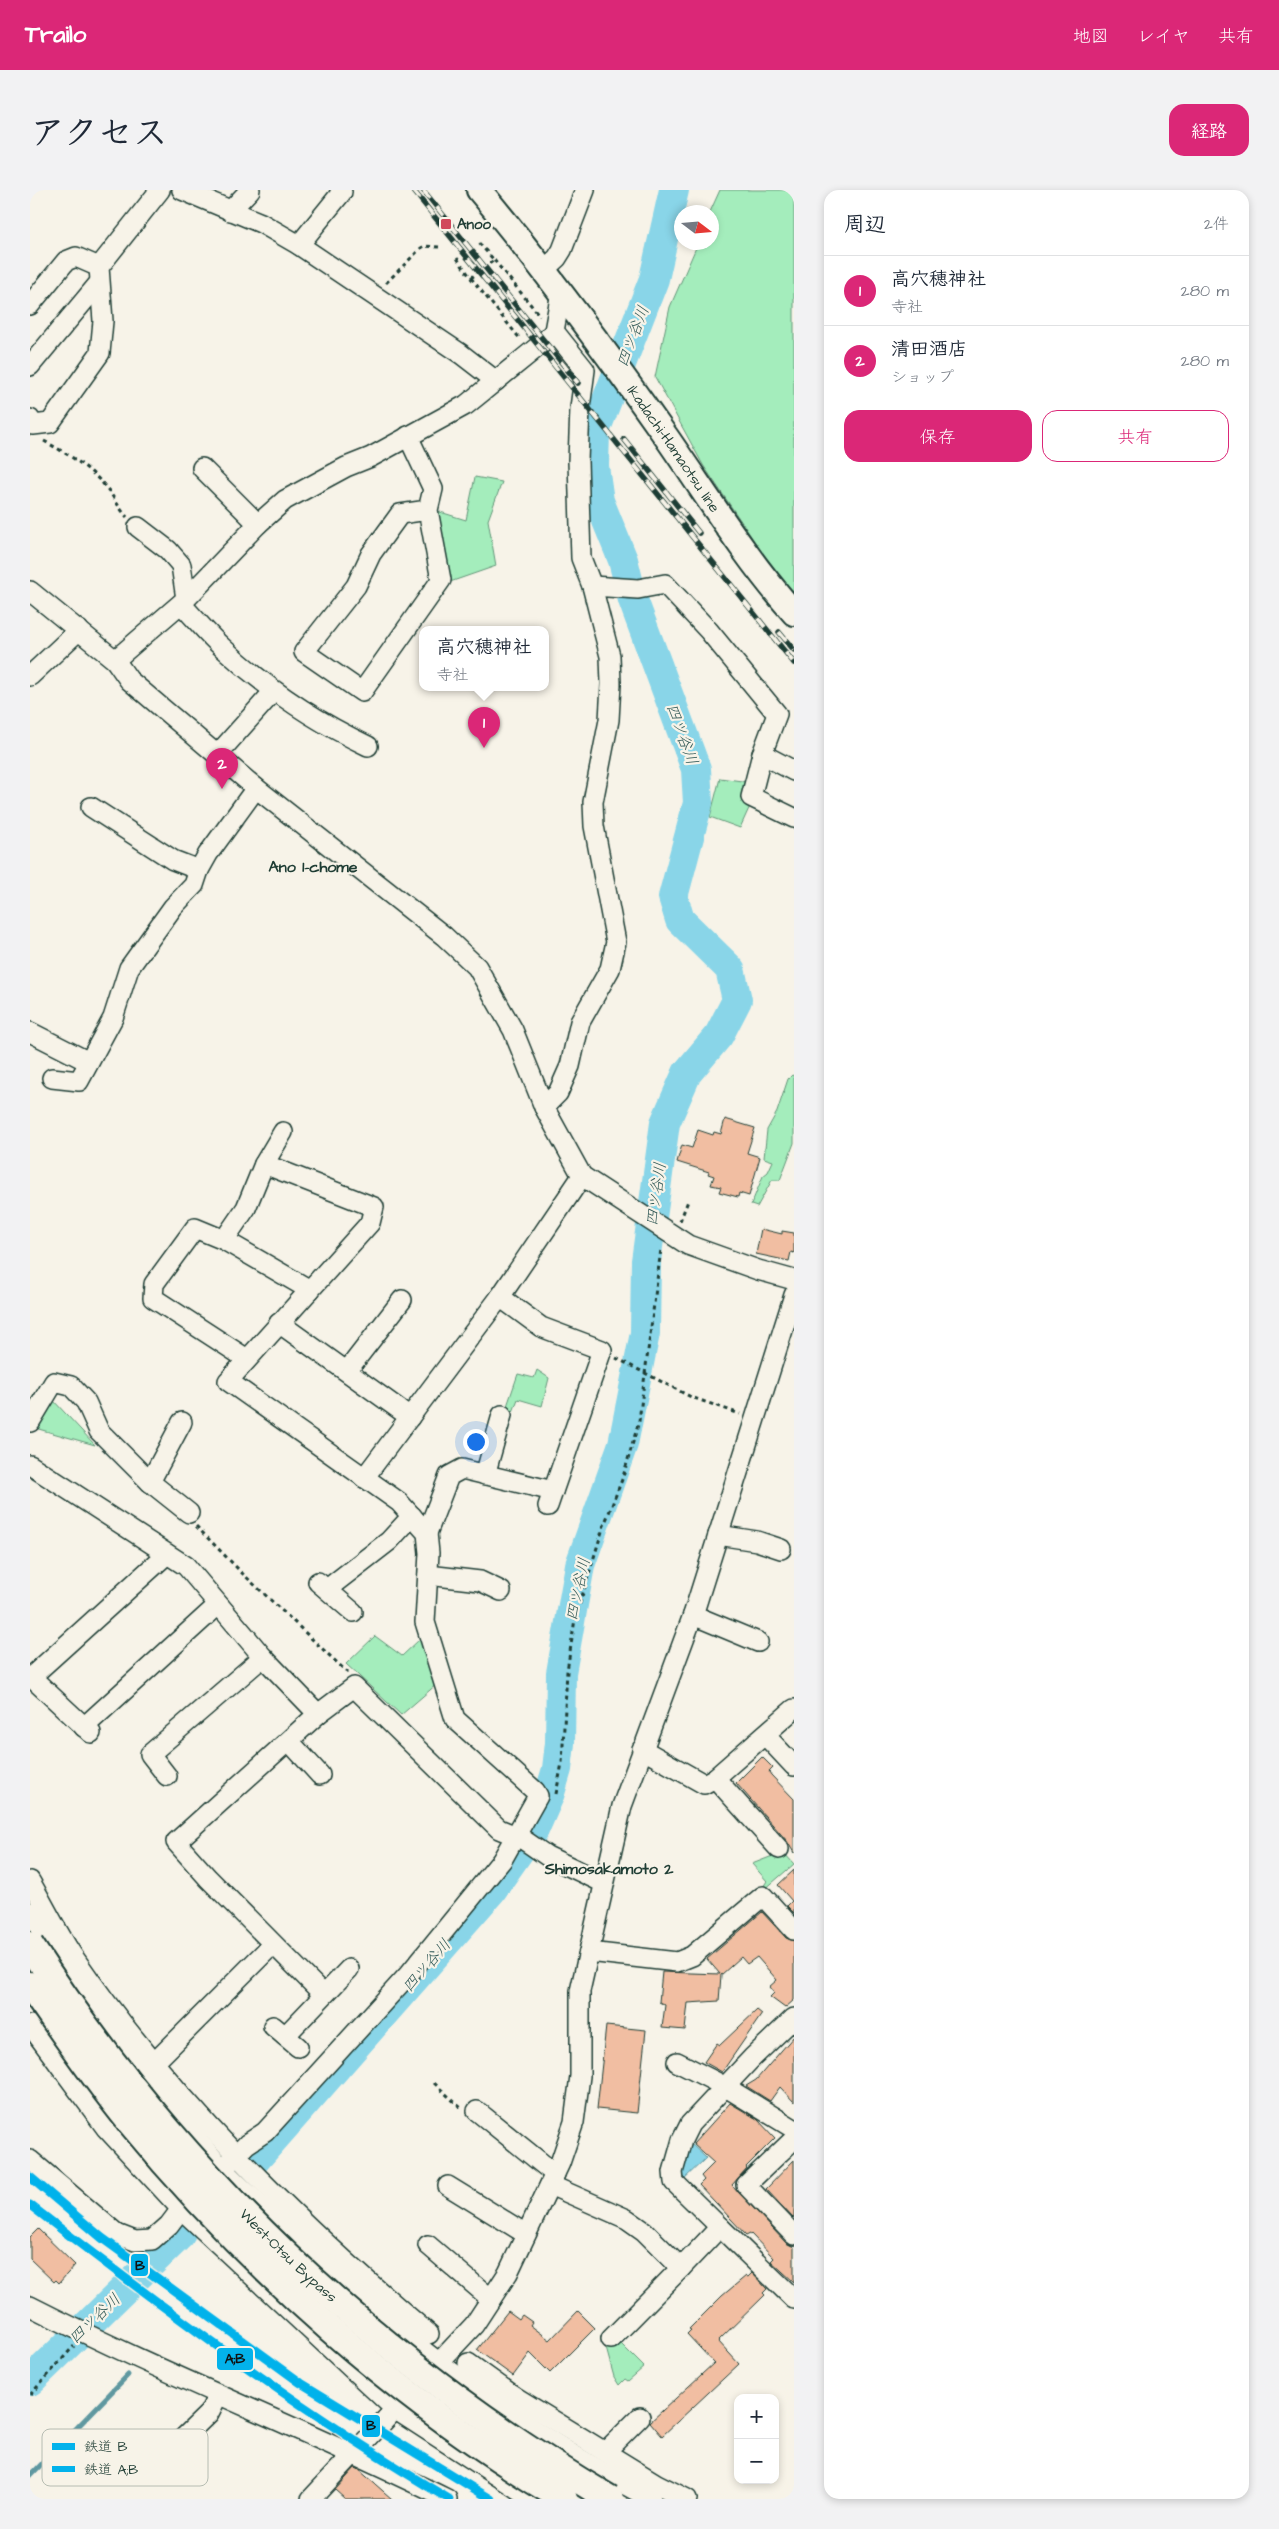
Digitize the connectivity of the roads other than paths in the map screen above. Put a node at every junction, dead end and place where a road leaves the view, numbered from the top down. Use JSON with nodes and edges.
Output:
{"nodes":[{"id":1,"x":160,"y":190,"type":"edge"},
{"id":2,"x":182,"y":190,"type":"edge"},
{"id":3,"x":250,"y":190,"type":"edge"},
{"id":4,"x":340,"y":190,"type":"edge"},
{"id":5,"x":479,"y":190,"type":"edge"},
{"id":6,"x":585,"y":190,"type":"edge"},
{"id":7,"x":230,"y":211,"type":"junction"},
{"id":8,"x":299,"y":245,"type":"junction"},
{"id":9,"x":545,"y":269,"type":"junction"},
{"id":10,"x":99,"y":275,"type":"junction"},
{"id":11,"x":562,"y":292,"type":"junction"},
{"id":12,"x":30,"y":305,"type":"edge"},
{"id":13,"x":554,"y":332,"type":"junction"},
{"id":14,"x":30,"y":366,"type":"edge"},
{"id":15,"x":496,"y":381,"type":"junction"},
{"id":16,"x":35,"y":422,"type":"edge"},
{"id":17,"x":408,"y":436,"type":"junction"},
{"id":18,"x":202,"y":468,"type":"dead end"},
{"id":19,"x":428,"y":510,"type":"junction"},
{"id":20,"x":258,"y":524,"type":"junction"},
{"id":21,"x":138,"y":527,"type":"road end"},
{"id":22,"x":592,"y":586,"type":"junction"},
{"id":23,"x":30,"y":591,"type":"edge"},
{"id":24,"x":184,"y":602,"type":"junction"},
{"id":25,"x":794,"y":613,"type":"edge"},
{"id":26,"x":79,"y":630,"type":"junction"},
{"id":27,"x":115,"y":660,"type":"junction"},
{"id":28,"x":30,"y":676,"type":"edge"},
{"id":29,"x":274,"y":691,"type":"junction"},
{"id":30,"x":368,"y":746,"type":"dead end"},
{"id":31,"x":762,"y":754,"type":"junction"},
{"id":32,"x":217,"y":755,"type":"junction"},
{"id":33,"x":794,"y":771,"type":"edge"},
{"id":34,"x":256,"y":788,"type":"junction"},
{"id":35,"x":91,"y":807,"type":"dead end"},
{"id":36,"x":794,"y":818,"type":"edge"},
{"id":37,"x":199,"y":870,"type":"junction"},
{"id":38,"x":30,"y":1032,"type":"edge"},
{"id":39,"x":89,"y":1062,"type":"junction"},
{"id":40,"x":52,"y":1078,"type":"dead end"},
{"id":41,"x":544,"y":1107,"type":"junction"},
{"id":42,"x":283,"y":1132,"type":"dead end"},
{"id":43,"x":264,"y":1164,"type":"junction"},
{"id":44,"x":582,"y":1176,"type":"junction"},
{"id":45,"x":224,"y":1240,"type":"junction"},
{"id":46,"x":794,"y":1280,"type":"edge"},
{"id":47,"x":310,"y":1290,"type":"junction"},
{"id":48,"x":794,"y":1295,"type":"edge"},
{"id":49,"x":500,"y":1297,"type":"junction"},
{"id":50,"x":402,"y":1300,"type":"dead end"},
{"id":51,"x":279,"y":1323,"type":"junction"},
{"id":52,"x":247,"y":1359,"type":"junction"},
{"id":53,"x":347,"y":1371,"type":"junction"},
{"id":54,"x":502,"y":1415,"type":"dead end"},
{"id":55,"x":410,"y":1416,"type":"junction"},
{"id":56,"x":30,"y":1422,"type":"edge"},
{"id":57,"x":182,"y":1422,"type":"dead end"},
{"id":58,"x":30,"y":1465,"type":"edge"},
{"id":59,"x":485,"y":1475,"type":"junction"},
{"id":60,"x":364,"y":1478,"type":"junction"},
{"id":61,"x":150,"y":1482,"type":"junction"},
{"id":62,"x":189,"y":1513,"type":"road end"},
{"id":63,"x":412,"y":1516,"type":"junction"},
{"id":64,"x":427,"y":1533,"type":"junction"},
{"id":65,"x":718,"y":1535,"type":"junction"},
{"id":66,"x":782,"y":1549,"type":"dead end"},
{"id":67,"x":167,"y":1554,"type":"junction"},
{"id":68,"x":428,"y":1576,"type":"junction"},
{"id":69,"x":501,"y":1591,"type":"dead end"},
{"id":70,"x":218,"y":1605,"type":"junction"},
{"id":71,"x":353,"y":1612,"type":"dead end"},
{"id":72,"x":693,"y":1616,"type":"junction"},
{"id":73,"x":758,"y":1642,"type":"dead end"},
{"id":74,"x":263,"y":1657,"type":"junction"},
{"id":75,"x":30,"y":1676,"type":"edge"},
{"id":76,"x":794,"y":1709,"type":"edge"},
{"id":77,"x":318,"y":1714,"type":"junction"},
{"id":78,"x":765,"y":1735,"type":"junction"},
{"id":79,"x":289,"y":1740,"type":"junction"},
{"id":80,"x":642,"y":1749,"type":"junction"},
{"id":81,"x":794,"y":1766,"type":"edge"},
{"id":82,"x":320,"y":1775,"type":"dead end"},
{"id":83,"x":167,"y":1776,"type":"dead end"},
{"id":84,"x":716,"y":1778,"type":"junction"},
{"id":85,"x":522,"y":1839,"type":"junction"},
{"id":86,"x":779,"y":1849,"type":"dead end"},
{"id":87,"x":30,"y":1880,"type":"edge"},
{"id":88,"x":604,"y":1883,"type":"junction"},
{"id":89,"x":30,"y":1912,"type":"edge"},
{"id":90,"x":794,"y":1930,"type":"edge"},
{"id":91,"x":272,"y":1944,"type":"junction"},
{"id":92,"x":30,"y":1945,"type":"edge"},
{"id":93,"x":589,"y":1952,"type":"junction"},
{"id":94,"x":349,"y":1969,"type":"dead end"},
{"id":95,"x":30,"y":1985,"type":"edge"},
{"id":96,"x":323,"y":1994,"type":"junction"},
{"id":97,"x":794,"y":2018,"type":"edge"},
{"id":98,"x":30,"y":2026,"type":"edge"},
{"id":99,"x":285,"y":2036,"type":"dead end"},
{"id":100,"x":155,"y":2062,"type":"junction"},
{"id":101,"x":677,"y":2062,"type":"dead end"},
{"id":102,"x":724,"y":2086,"type":"junction"},
{"id":103,"x":477,"y":2110,"type":"road end"},
{"id":104,"x":794,"y":2129,"type":"edge"},
{"id":105,"x":794,"y":2139,"type":"edge"},
{"id":106,"x":30,"y":2160,"type":"edge"},
{"id":107,"x":229,"y":2162,"type":"junction"},
{"id":108,"x":553,"y":2179,"type":"junction"},
{"id":109,"x":448,"y":2186,"type":"dead end"},
{"id":110,"x":181,"y":2209,"type":"junction"},
{"id":111,"x":720,"y":2227,"type":"junction"},
{"id":112,"x":526,"y":2234,"type":"junction"},
{"id":113,"x":794,"y":2235,"type":"edge"},
{"id":114,"x":428,"y":2245,"type":"dead end"},
{"id":115,"x":681,"y":2268,"type":"junction"},
{"id":116,"x":491,"y":2299,"type":"junction"},
{"id":117,"x":794,"y":2299,"type":"edge"},
{"id":118,"x":30,"y":2306,"type":"edge"},
{"id":119,"x":382,"y":2307,"type":"junction"},
{"id":120,"x":429,"y":2334,"type":"dead end"},
{"id":121,"x":612,"y":2339,"type":"dead end"},
{"id":122,"x":438,"y":2363,"type":"junction"},
{"id":123,"x":468,"y":2363,"type":"dead end"},
{"id":124,"x":218,"y":2395,"type":"junction"},
{"id":125,"x":510,"y":2403,"type":"junction"},
{"id":126,"x":396,"y":2410,"type":"junction"},
{"id":127,"x":640,"y":2417,"type":"dead end"},
{"id":128,"x":193,"y":2429,"type":"edge"},
{"id":129,"x":605,"y":2452,"type":"junction"},
{"id":130,"x":354,"y":2454,"type":"junction"},
{"id":131,"x":311,"y":2499,"type":"edge"},
{"id":132,"x":447,"y":2499,"type":"edge"},
{"id":133,"x":533,"y":2499,"type":"edge"},
{"id":134,"x":564,"y":2499,"type":"edge"},
{"id":135,"x":610,"y":2499,"type":"edge"},
{"id":136,"x":651,"y":2499,"type":"edge"},
{"id":137,"x":687,"y":2499,"type":"edge"}],
"edges":[{"from":1,"to":10,"type":"street"},
{"from":2,"to":7,"type":"street"},
{"from":3,"to":7,"type":"street"},
{"from":4,"to":8,"type":"street"},
{"from":5,"to":9,"type":"main road","name":"Ikadachi-Hamaotsu line"},
{"from":6,"to":9,"type":"street"},
{"from":7,"to":8,"type":"street"},
{"from":8,"to":15,"type":"street"},
{"from":9,"to":11,"type":"main road","name":"Ikadachi-Hamaotsu line"},
{"from":10,"to":12,"type":"street"},
{"from":10,"to":14,"type":"street"},
{"from":10,"to":16,"type":"street"},
{"from":11,"to":13,"type":"street"},
{"from":11,"to":25,"type":"main road","name":"Ikadachi-Hamaotsu line"},
{"from":13,"to":15,"type":"street"},
{"from":13,"to":22,"type":"street"},
{"from":15,"to":17,"type":"street"},
{"from":17,"to":19,"type":"street"},
{"from":17,"to":20,"type":"street"},
{"from":18,"to":20,"type":"street"},
{"from":19,"to":19,"type":"street"},
{"from":20,"to":24,"type":"street"},
{"from":21,"to":24,"type":"street"},
{"from":22,"to":31,"type":"street"},
{"from":22,"to":41,"type":"street"},
{"from":23,"to":26,"type":"street"},
{"from":24,"to":27,"type":"street"},
{"from":24,"to":29,"type":"street"},
{"from":26,"to":27,"type":"street"},
{"from":26,"to":28,"type":"street"},
{"from":27,"to":32,"type":"street"},
{"from":29,"to":30,"type":"street"},
{"from":29,"to":32,"type":"street"},
{"from":31,"to":33,"type":"street"},
{"from":31,"to":36,"type":"street"},
{"from":32,"to":34,"type":"street"},
{"from":34,"to":37,"type":"street"},
{"from":34,"to":41,"type":"street"},
{"from":35,"to":37,"type":"street"},
{"from":37,"to":39,"type":"street"},
{"from":38,"to":39,"type":"street"},
{"from":39,"to":40,"type":"street"},
{"from":41,"to":44,"type":"street"},
{"from":42,"to":43,"type":"street"},
{"from":43,"to":45,"type":"street"},
{"from":43,"to":47,"type":"street"},
{"from":44,"to":46,"type":"street"},
{"from":44,"to":49,"type":"street"},
{"from":45,"to":47,"type":"street"},
{"from":45,"to":52,"type":"street"},
{"from":47,"to":51,"type":"street"},
{"from":48,"to":65,"type":"street"},
{"from":49,"to":55,"type":"street"},
{"from":49,"to":59,"type":"street"},
{"from":50,"to":53,"type":"street"},
{"from":51,"to":52,"type":"street"},
{"from":51,"to":53,"type":"street"},
{"from":52,"to":60,"type":"street"},
{"from":53,"to":55,"type":"street"},
{"from":54,"to":59,"type":"street"},
{"from":55,"to":60,"type":"street"},
{"from":56,"to":61,"type":"street"},
{"from":57,"to":61,"type":"street"},
{"from":58,"to":67,"type":"street"},
{"from":59,"to":64,"type":"street"},
{"from":60,"to":63,"type":"street"},
{"from":61,"to":62,"type":"street"},
{"from":63,"to":64,"type":"street"},
{"from":63,"to":71,"type":"street"},
{"from":64,"to":68,"type":"street"},
{"from":65,"to":66,"type":"street"},
{"from":65,"to":72,"type":"street"},
{"from":67,"to":70,"type":"street"},
{"from":67,"to":75,"type":"street"},
{"from":68,"to":69,"type":"street"},
{"from":68,"to":85,"type":"street"},
{"from":70,"to":74,"type":"street"},
{"from":70,"to":75,"type":"street"},
{"from":72,"to":73,"type":"street"},
{"from":72,"to":80,"type":"street"},
{"from":74,"to":77,"type":"street"},
{"from":74,"to":83,"type":"street"},
{"from":76,"to":78,"type":"street"},
{"from":77,"to":79,"type":"street"},
{"from":77,"to":85,"type":"street"},
{"from":78,"to":81,"type":"street"},
{"from":78,"to":84,"type":"street"},
{"from":79,"to":82,"type":"street"},
{"from":79,"to":91,"type":"street"},
{"from":80,"to":84,"type":"street"},
{"from":80,"to":88,"type":"street"},
{"from":84,"to":86,"type":"street"},
{"from":85,"to":88,"type":"street"},
{"from":85,"to":107,"type":"street"},
{"from":87,"to":100,"type":"street"},
{"from":88,"to":93,"type":"street"},
{"from":89,"to":107,"type":"street"},
{"from":90,"to":93,"type":"street"},
{"from":91,"to":96,"type":"street"},
{"from":91,"to":100,"type":"street"},
{"from":92,"to":135,"type":"highway","name":"West-Otsu Bypass","bridge":true},
{"from":93,"to":108,"type":"street"},
{"from":94,"to":96,"type":"street"},
{"from":95,"to":134,"type":"highway","name":"West-Otsu Bypass","bridge":true},
{"from":96,"to":99,"type":"street"},
{"from":97,"to":102,"type":"street"},
{"from":98,"to":110,"type":"street"},
{"from":100,"to":107,"type":"street"},
{"from":101,"to":102,"type":"street"},
{"from":102,"to":104,"type":"street"},
{"from":102,"to":111,"type":"street"},
{"from":103,"to":108,"type":"street"},
{"from":105,"to":113,"type":"street"},
{"from":106,"to":110,"type":"street"},
{"from":107,"to":119,"type":"street"},
{"from":108,"to":112,"type":"street"},
{"from":108,"to":115,"type":"street"},
{"from":109,"to":112,"type":"street"},
{"from":110,"to":126,"type":"street"},
{"from":111,"to":115,"type":"street"},
{"from":111,"to":117,"type":"street"},
{"from":112,"to":116,"type":"street"},
{"from":114,"to":116,"type":"street"},
{"from":115,"to":121,"type":"street"},
{"from":116,"to":122,"type":"street"},
{"from":118,"to":124,"type":"street"},
{"from":119,"to":120,"type":"street"},
{"from":119,"to":122,"type":"street"},
{"from":122,"to":125,"type":"street"},
{"from":122,"to":126,"type":"street"},
{"from":123,"to":125,"type":"street"},
{"from":124,"to":128,"type":"street"},
{"from":124,"to":130,"type":"street"},
{"from":125,"to":129,"type":"street"},
{"from":125,"to":136,"type":"street"},
{"from":126,"to":130,"type":"street"},
{"from":126,"to":133,"type":"street"},
{"from":127,"to":129,"type":"street"},
{"from":129,"to":137,"type":"street"},
{"from":130,"to":131,"type":"street"},
{"from":130,"to":132,"type":"street"}]}
